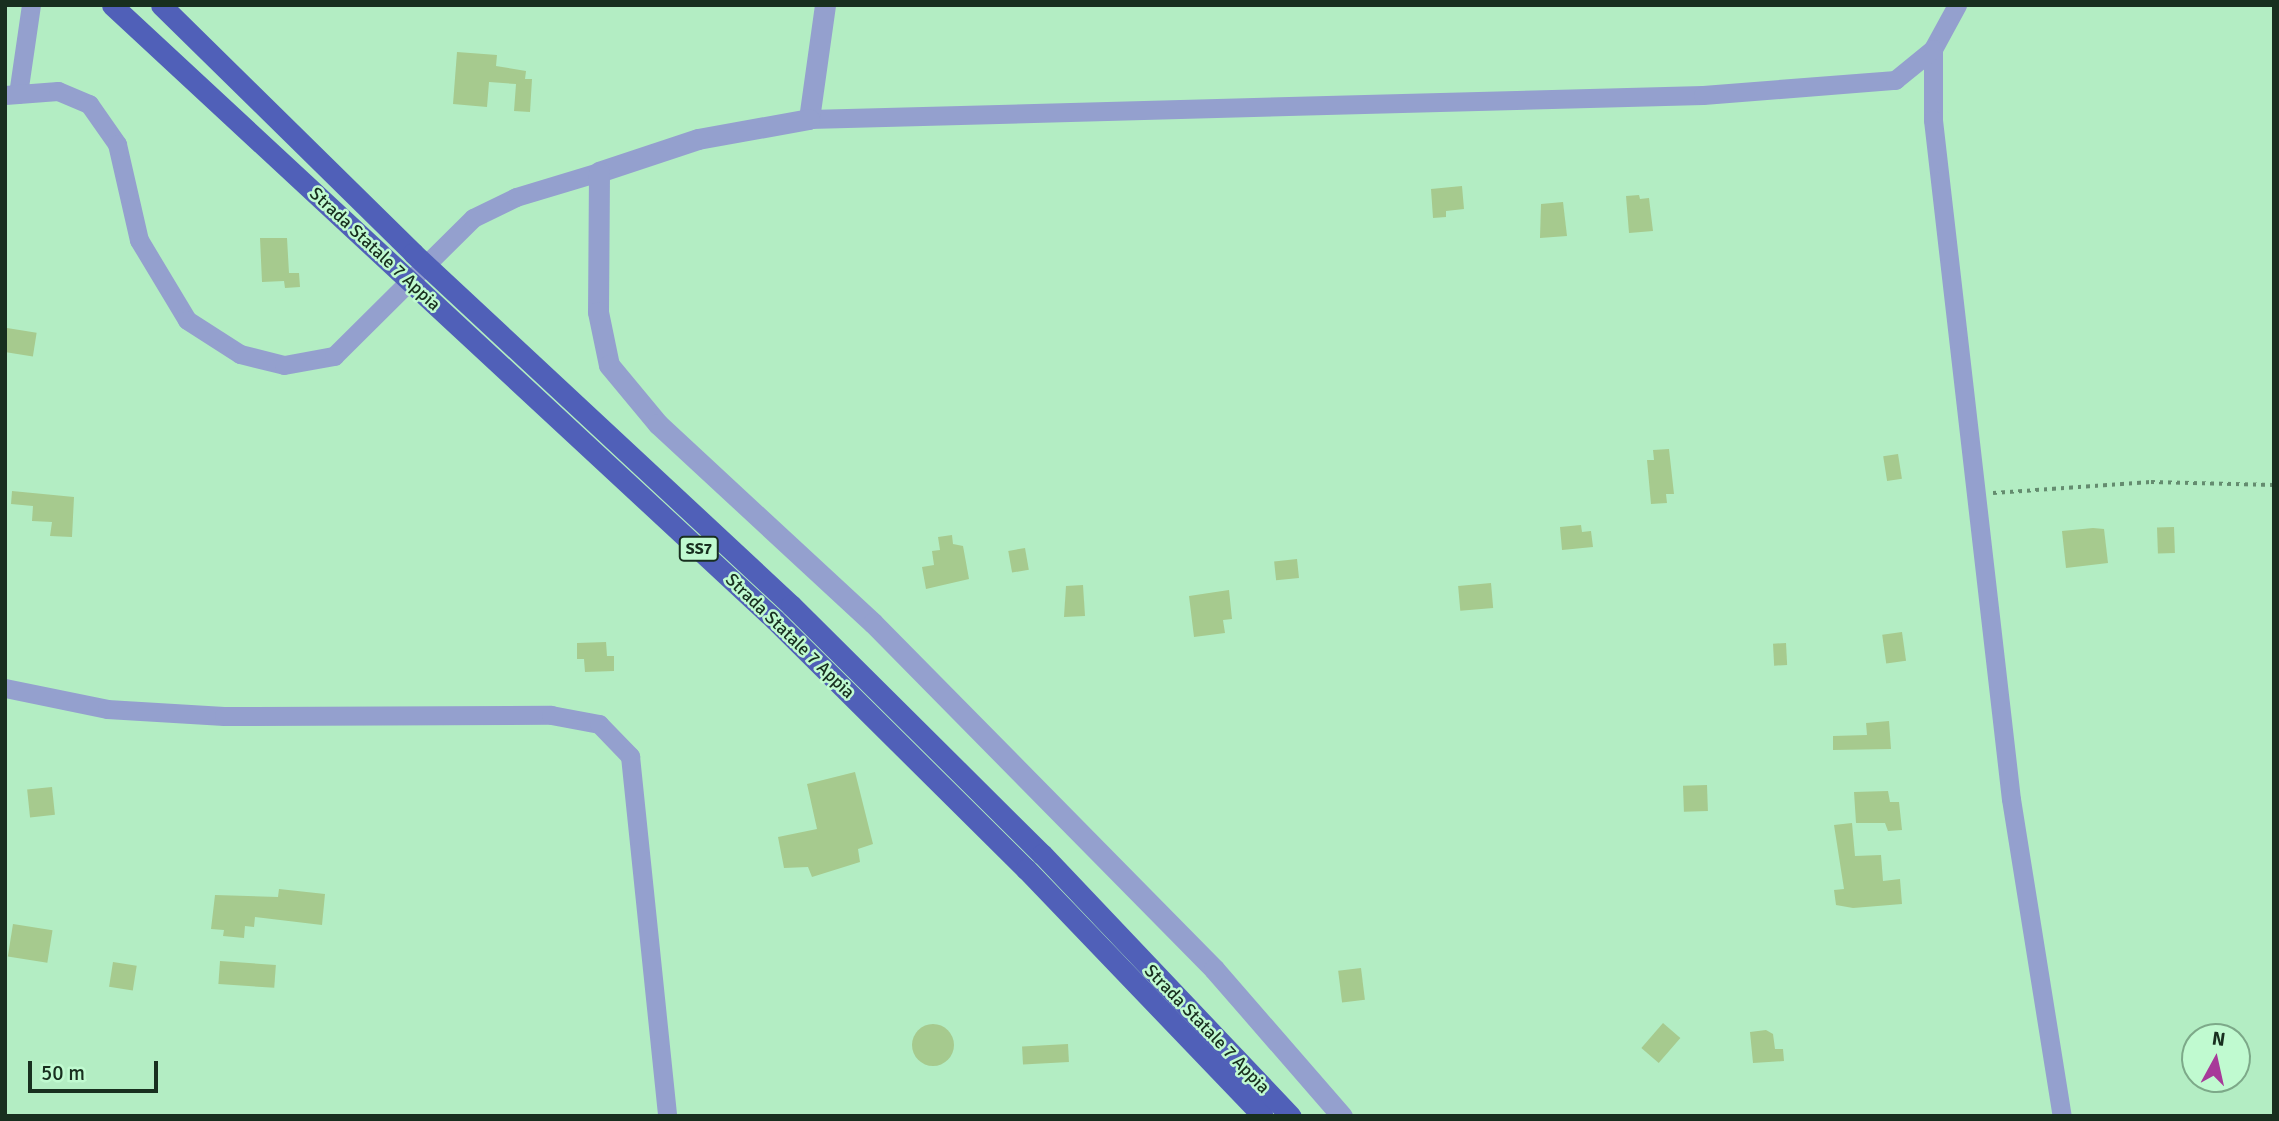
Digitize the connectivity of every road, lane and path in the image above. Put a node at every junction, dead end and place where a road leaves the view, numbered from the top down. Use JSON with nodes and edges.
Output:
{"nodes":[{"id":1,"x":31,"y":5,"type":"edge"},
{"id":2,"x":112,"y":5,"type":"edge"},
{"id":3,"x":160,"y":5,"type":"edge"},
{"id":4,"x":825,"y":5,"type":"edge"},
{"id":5,"x":1957,"y":5,"type":"edge"},
{"id":6,"x":1934,"y":49,"type":"junction"},
{"id":7,"x":12,"y":94,"type":"edge"},
{"id":8,"x":809,"y":119,"type":"junction"},
{"id":9,"x":599,"y":172,"type":"junction"},
{"id":10,"x":2274,"y":485,"type":"edge"},
{"id":11,"x":1977,"y":494,"type":"junction"},
{"id":12,"x":5,"y":688,"type":"edge"},
{"id":13,"x":667,"y":1116,"type":"edge"},
{"id":14,"x":1263,"y":1116,"type":"edge"},
{"id":15,"x":1292,"y":1116,"type":"edge"},
{"id":16,"x":1342,"y":1116,"type":"edge"},
{"id":17,"x":2062,"y":1116,"type":"edge"}],
"edges":[{"from":1,"to":7,"type":"street"},
{"from":2,"to":14,"type":"highway","name":"Strada Statale 7 Appia","number":"SS7"},
{"from":3,"to":15,"type":"highway","name":"Strada Statale 7 Appia","number":"SS7"},
{"from":4,"to":8,"type":"street"},
{"from":5,"to":6,"type":"street"},
{"from":6,"to":8,"type":"street"},
{"from":6,"to":11,"type":"street"},
{"from":7,"to":9,"type":"street"},
{"from":8,"to":9,"type":"street"},
{"from":9,"to":16,"type":"street"},
{"from":10,"to":11,"type":"path"},
{"from":11,"to":17,"type":"street"},
{"from":12,"to":13,"type":"street"}]}
